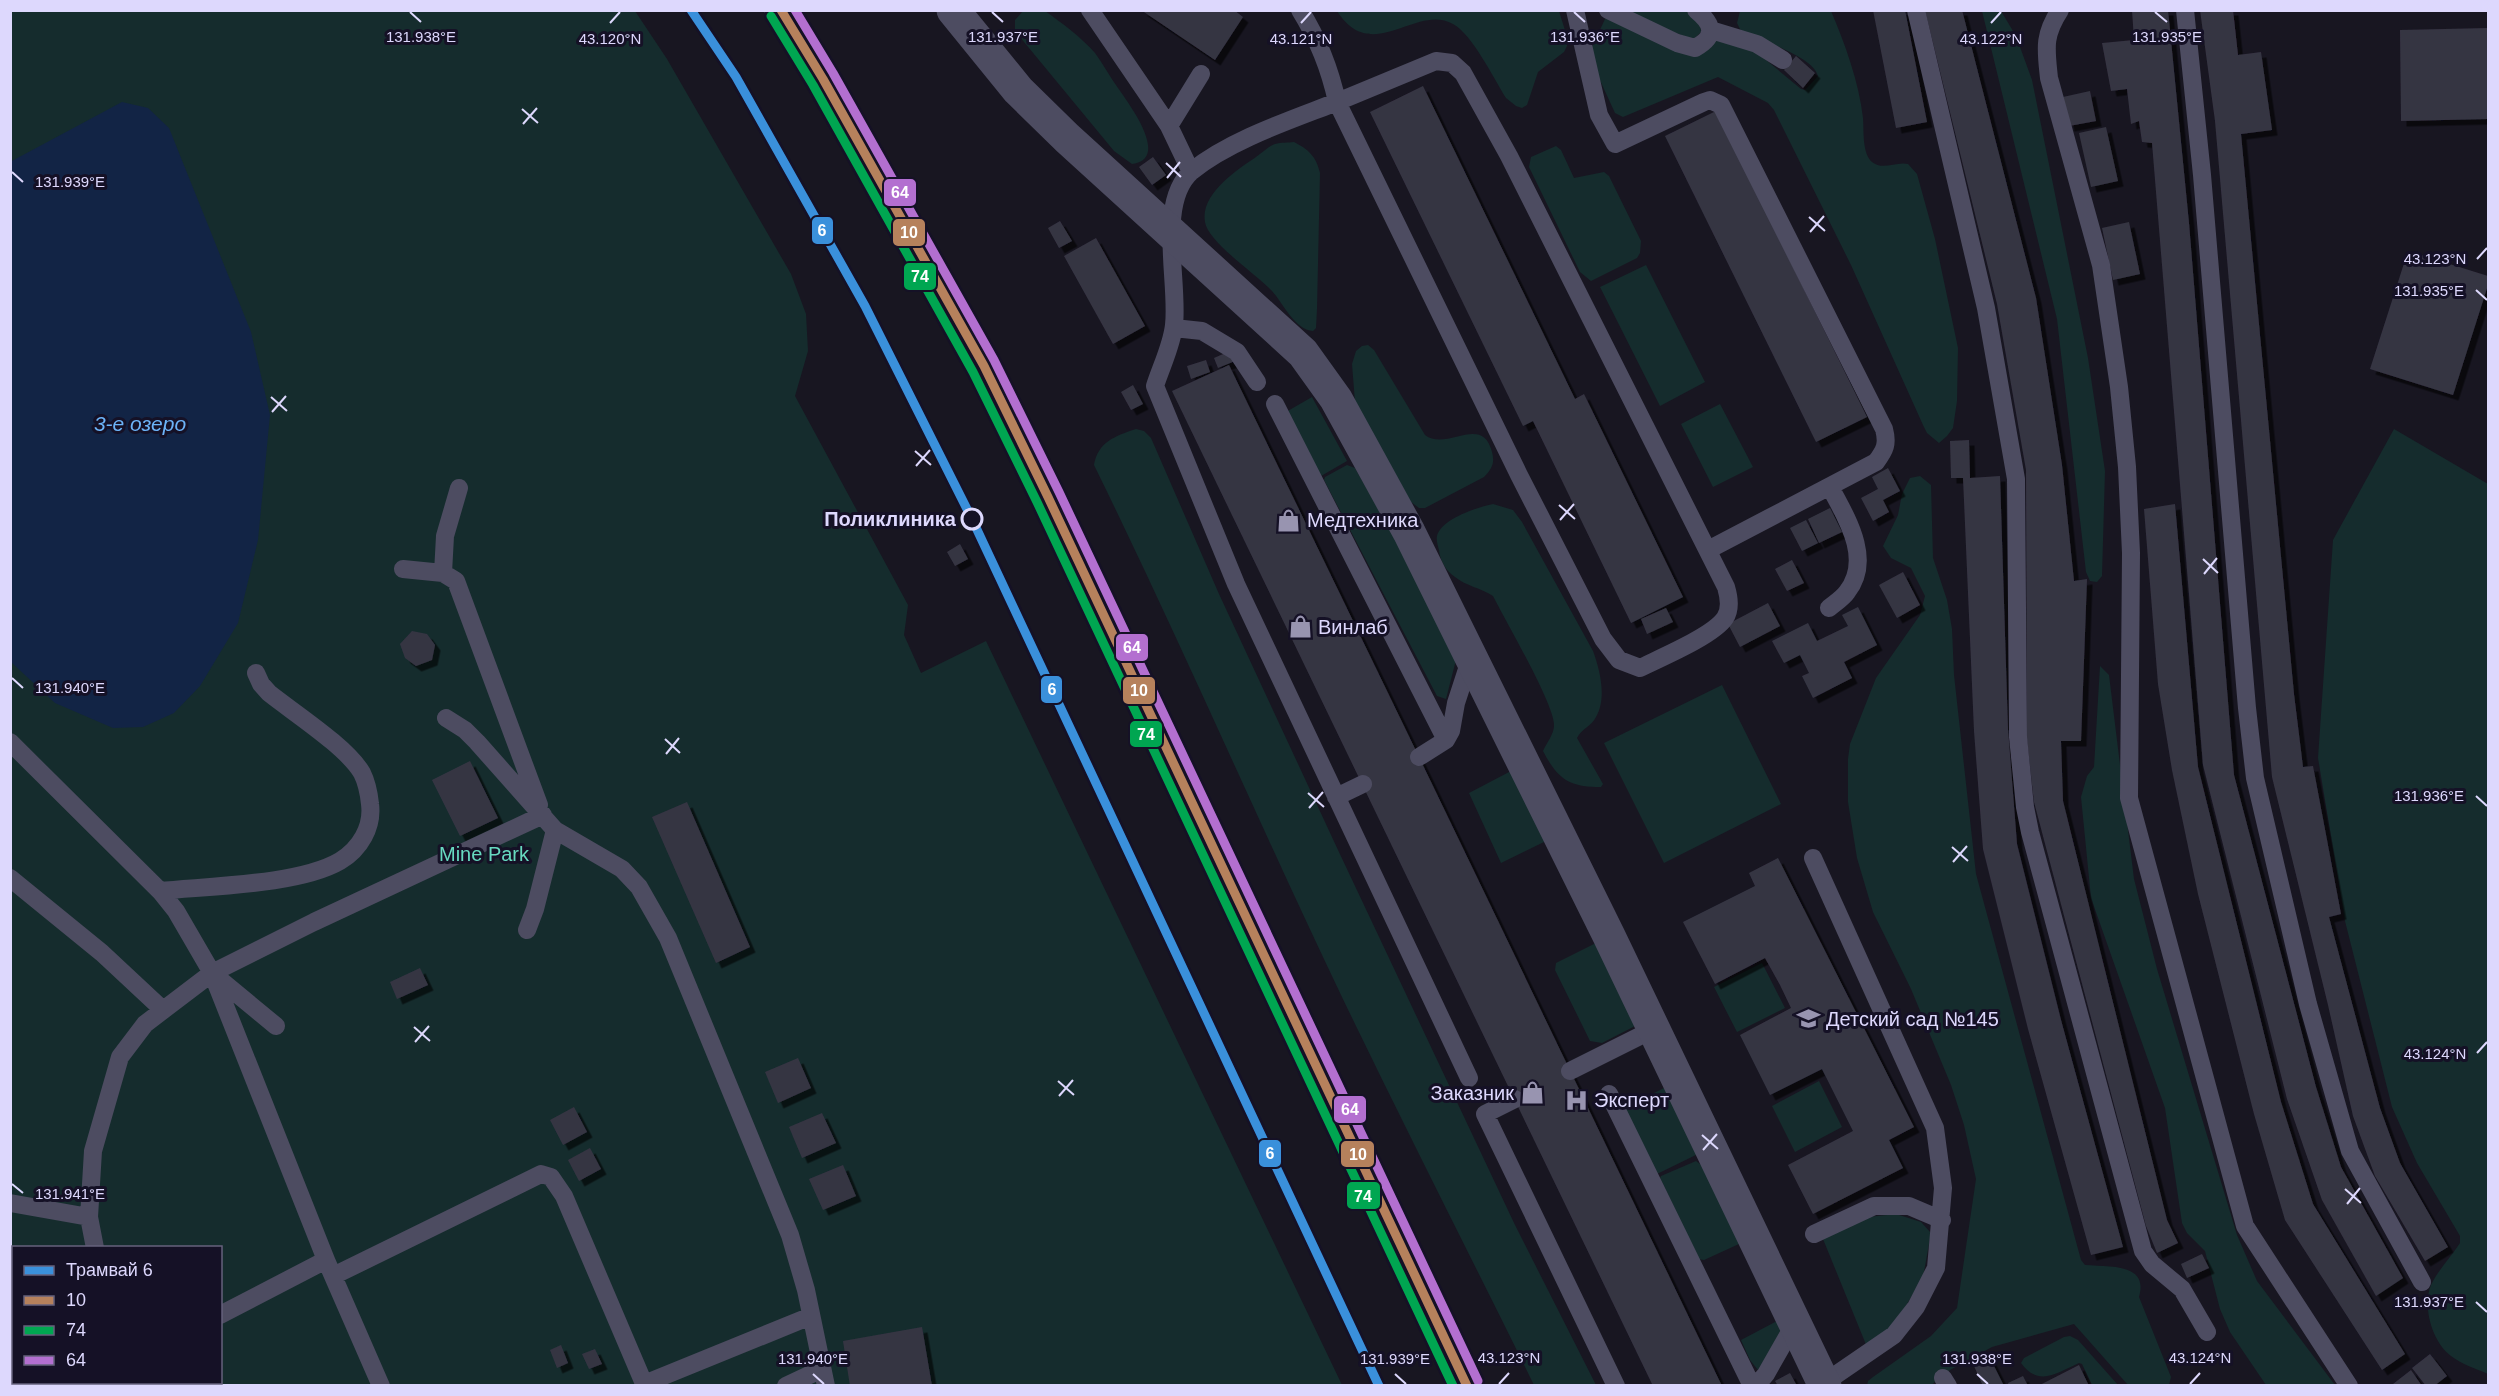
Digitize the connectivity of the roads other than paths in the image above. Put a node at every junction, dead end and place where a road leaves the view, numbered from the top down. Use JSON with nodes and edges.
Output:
{"nodes":[{"id":1,"x":781,"y":10,"type":"edge"},
{"id":2,"x":953,"y":10,"type":"edge"},
{"id":3,"x":1090,"y":10,"type":"edge"},
{"id":4,"x":1300,"y":10,"type":"edge"},
{"id":5,"x":1575,"y":10,"type":"edge"},
{"id":6,"x":1608,"y":10,"type":"edge"},
{"id":7,"x":1696,"y":10,"type":"edge"},
{"id":8,"x":1916,"y":10,"type":"edge"},
{"id":9,"x":2060,"y":10,"type":"edge"},
{"id":10,"x":2185,"y":10,"type":"edge"},
{"id":11,"x":1711,"y":30,"type":"junction"},
{"id":12,"x":1783,"y":60,"type":"dead end"},
{"id":13,"x":1201,"y":74,"type":"dead end"},
{"id":14,"x":1336,"y":102,"type":"junction"},
{"id":15,"x":1170,"y":126,"type":"junction"},
{"id":16,"x":1191,"y":172,"type":"junction"},
{"id":17,"x":1171,"y":232,"type":"junction"},
{"id":18,"x":1174,"y":328,"type":"junction"},
{"id":19,"x":1257,"y":382,"type":"dead end"},
{"id":20,"x":1275,"y":404,"type":"dead end"},
{"id":21,"x":1830,"y":487,"type":"junction"},
{"id":22,"x":459,"y":488,"type":"dead end"},
{"id":23,"x":1708,"y":550,"type":"junction"},
{"id":24,"x":402,"y":569,"type":"dead end"},
{"id":25,"x":443,"y":573,"type":"junction"},
{"id":26,"x":1829,"y":608,"type":"dead end"},
{"id":27,"x":1471,"y":657,"type":"junction"},
{"id":28,"x":256,"y":673,"type":"dead end"},
{"id":29,"x":446,"y":718,"type":"dead end"},
{"id":30,"x":1446,"y":740,"type":"junction"},
{"id":31,"x":10,"y":742,"type":"edge"},
{"id":32,"x":1419,"y":757,"type":"dead end"},
{"id":33,"x":1363,"y":784,"type":"dead end"},
{"id":34,"x":1335,"y":797,"type":"junction"},
{"id":35,"x":543,"y":815,"type":"junction"},
{"id":36,"x":555,"y":830,"type":"junction"},
{"id":37,"x":1813,"y":858,"type":"dead end"},
{"id":38,"x":10,"y":878,"type":"edge"},
{"id":39,"x":160,"y":891,"type":"junction"},
{"id":40,"x":527,"y":930,"type":"dead end"},
{"id":41,"x":212,"y":973,"type":"junction"},
{"id":42,"x":162,"y":1010,"type":"junction"},
{"id":43,"x":276,"y":1026,"type":"dead end"},
{"id":44,"x":1652,"y":1030,"type":"junction"},
{"id":45,"x":1570,"y":1071,"type":"dead end"},
{"id":46,"x":1469,"y":1078,"type":"dead end"},
{"id":47,"x":1609,"y":1094,"type":"dead end"},
{"id":48,"x":1515,"y":1099,"type":"dead end"},
{"id":49,"x":10,"y":1203,"type":"edge"},
{"id":50,"x":89,"y":1217,"type":"junction"},
{"id":51,"x":1942,"y":1220,"type":"junction"},
{"id":52,"x":1814,"y":1234,"type":"dead end"},
{"id":53,"x":95,"y":1246,"type":"edge"},
{"id":54,"x":329,"y":1268,"type":"junction"},
{"id":55,"x":2422,"y":1282,"type":"dead end"},
{"id":56,"x":222,"y":1314,"type":"edge"},
{"id":57,"x":811,"y":1317,"type":"junction"},
{"id":58,"x":1795,"y":1323,"type":"junction"},
{"id":59,"x":2207,"y":1332,"type":"dead end"},
{"id":60,"x":824,"y":1377,"type":"edge"},
{"id":61,"x":1825,"y":1384,"type":"edge"},
{"id":62,"x":644,"y":1385,"type":"edge"},
{"id":63,"x":381,"y":1386,"type":"edge"},
{"id":64,"x":786,"y":1386,"type":"edge"},
{"id":65,"x":1467,"y":1386,"type":"edge"},
{"id":66,"x":1616,"y":1386,"type":"edge"},
{"id":67,"x":1754,"y":1386,"type":"edge"},
{"id":68,"x":2349,"y":1386,"type":"edge"}],
"edges":[{"from":1,"to":65,"type":"main road"},
{"from":2,"to":17,"type":"street"},
{"from":3,"to":15,"type":"lane"},
{"from":4,"to":14,"type":"lane"},
{"from":5,"to":21,"type":"lane"},
{"from":6,"to":11,"type":"lane"},
{"from":7,"to":11,"type":"lane"},
{"from":8,"to":59,"type":"lane"},
{"from":9,"to":68,"type":"lane"},
{"from":10,"to":55,"type":"lane"},
{"from":11,"to":12,"type":"lane"},
{"from":13,"to":15,"type":"lane"},
{"from":14,"to":16,"type":"lane"},
{"from":14,"to":23,"type":"lane"},
{"from":14,"to":23,"type":"lane"},
{"from":15,"to":16,"type":"lane"},
{"from":16,"to":17,"type":"lane"},
{"from":17,"to":18,"type":"lane"},
{"from":17,"to":27,"type":"street"},
{"from":18,"to":19,"type":"lane"},
{"from":18,"to":34,"type":"lane"},
{"from":20,"to":30,"type":"lane"},
{"from":21,"to":23,"type":"lane"},
{"from":21,"to":26,"type":"lane"},
{"from":22,"to":25,"type":"lane"},
{"from":24,"to":25,"type":"lane"},
{"from":25,"to":35,"type":"lane"},
{"from":27,"to":30,"type":"lane"},
{"from":27,"to":44,"type":"street"},
{"from":28,"to":39,"type":"lane"},
{"from":29,"to":35,"type":"lane"},
{"from":30,"to":32,"type":"lane"},
{"from":31,"to":39,"type":"lane"},
{"from":33,"to":34,"type":"lane"},
{"from":34,"to":46,"type":"lane"},
{"from":35,"to":36,"type":"lane"},
{"from":35,"to":41,"type":"lane"},
{"from":36,"to":40,"type":"lane"},
{"from":36,"to":57,"type":"lane"},
{"from":37,"to":51,"type":"lane"},
{"from":38,"to":42,"type":"lane"},
{"from":39,"to":41,"type":"lane"},
{"from":41,"to":42,"type":"lane"},
{"from":41,"to":43,"type":"lane"},
{"from":41,"to":54,"type":"lane"},
{"from":42,"to":50,"type":"lane"},
{"from":44,"to":45,"type":"lane"},
{"from":44,"to":58,"type":"street"},
{"from":47,"to":67,"type":"lane"},
{"from":48,"to":66,"type":"lane"},
{"from":49,"to":50,"type":"lane"},
{"from":50,"to":53,"type":"lane"},
{"from":51,"to":52,"type":"lane"},
{"from":51,"to":61,"type":"lane"},
{"from":54,"to":56,"type":"lane"},
{"from":54,"to":62,"type":"lane"},
{"from":54,"to":63,"type":"lane"},
{"from":57,"to":60,"type":"lane"},
{"from":57,"to":62,"type":"lane"},
{"from":58,"to":61,"type":"street"},
{"from":58,"to":67,"type":"lane"},
{"from":60,"to":64,"type":"lane"}]}
